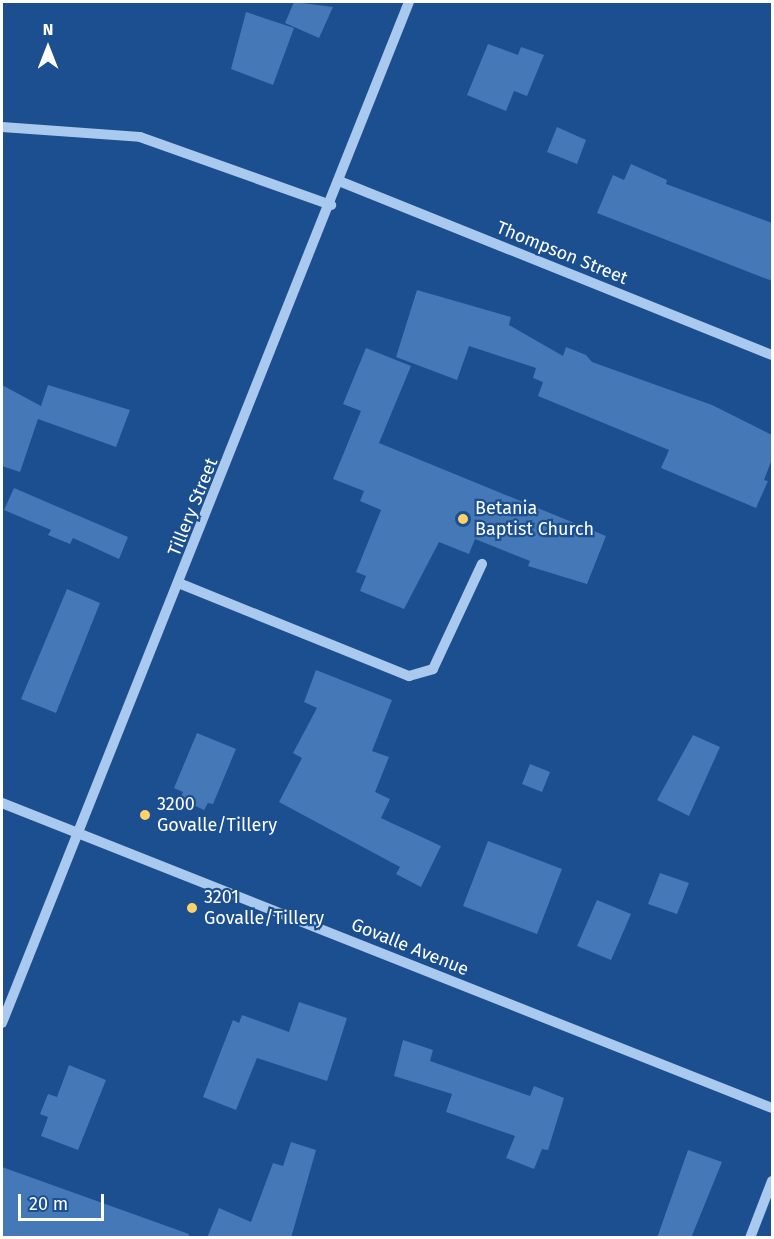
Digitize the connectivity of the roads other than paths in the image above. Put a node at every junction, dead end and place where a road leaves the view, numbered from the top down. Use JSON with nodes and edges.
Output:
{"nodes":[{"id":1,"x":409,"y":2,"type":"edge"},
{"id":2,"x":2,"y":127,"type":"edge"},
{"id":3,"x":339,"y":182,"type":"junction"},
{"id":4,"x":331,"y":204,"type":"junction"},
{"id":5,"x":772,"y":355,"type":"edge"},
{"id":6,"x":482,"y":564,"type":"dead end"},
{"id":7,"x":181,"y":584,"type":"junction"},
{"id":8,"x":2,"y":803,"type":"edge"},
{"id":9,"x":78,"y":833,"type":"junction"},
{"id":10,"x":2,"y":1023,"type":"edge"},
{"id":11,"x":772,"y":1108,"type":"edge"},
{"id":12,"x":772,"y":1181,"type":"edge"},
{"id":13,"x":750,"y":1238,"type":"edge"}],
"edges":[{"from":1,"to":3,"type":"street","name":"Tillery Street"},
{"from":2,"to":4,"type":"street"},
{"from":3,"to":4,"type":"street","name":"Tillery Street"},
{"from":3,"to":5,"type":"street","name":"Thompson Street"},
{"from":4,"to":7,"type":"street","name":"Tillery Street"},
{"from":6,"to":7,"type":"street"},
{"from":7,"to":9,"type":"street","name":"Tillery Street"},
{"from":8,"to":9,"type":"street","name":"Govalle Avenue"},
{"from":9,"to":10,"type":"street","name":"Tillery Street"},
{"from":9,"to":11,"type":"street","name":"Govalle Avenue"},
{"from":12,"to":13,"type":"street"}]}
